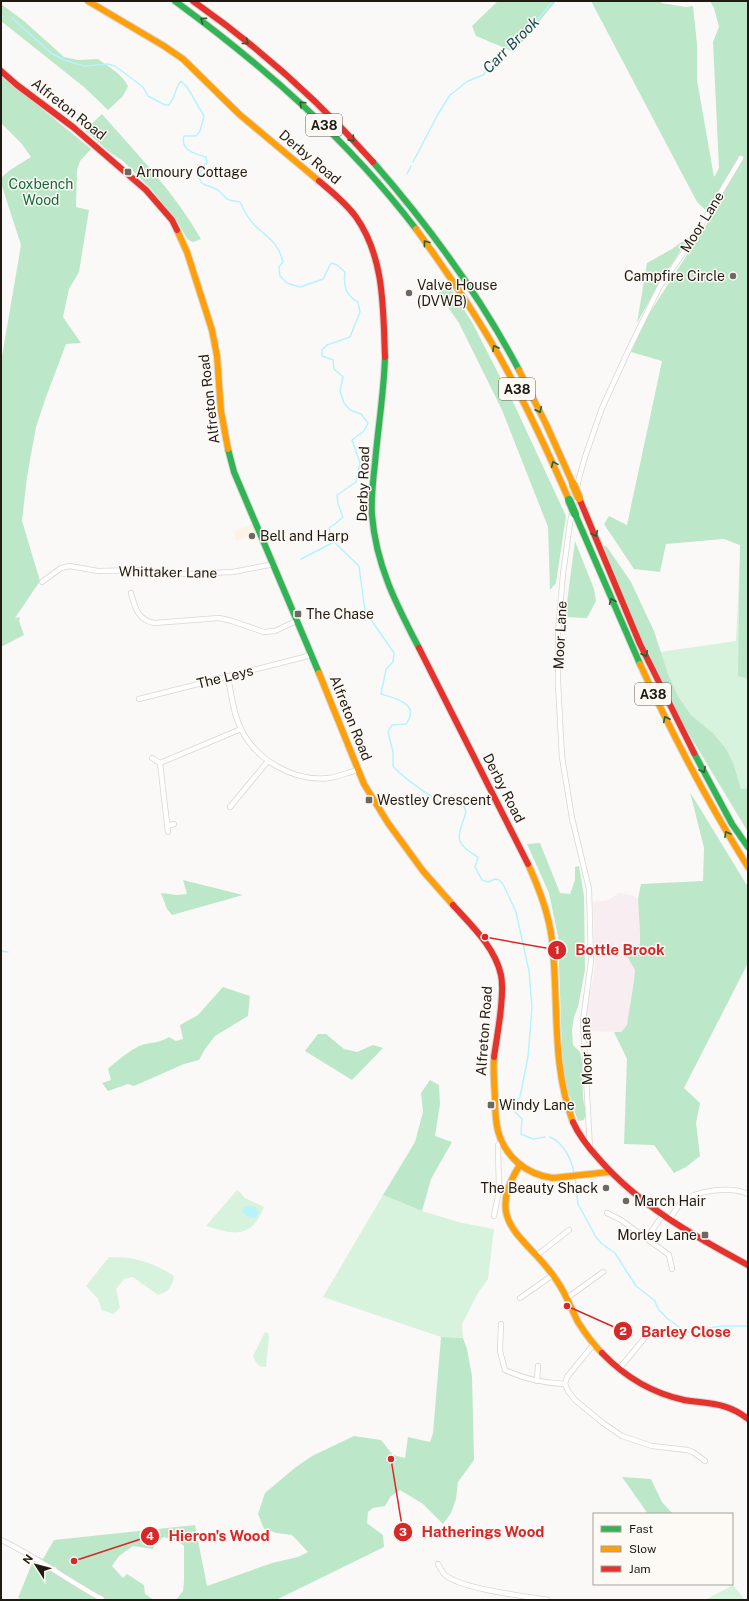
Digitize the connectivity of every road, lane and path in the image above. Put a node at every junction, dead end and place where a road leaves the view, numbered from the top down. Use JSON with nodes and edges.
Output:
{"nodes":[{"id":1,"x":88,"y":1,"type":"edge"},
{"id":2,"x":175,"y":1,"type":"edge"},
{"id":3,"x":193,"y":1,"type":"edge"},
{"id":4,"x":1,"y":71,"type":"edge"},
{"id":5,"x":741,"y":158,"type":"dead end"},
{"id":6,"x":274,"y":564,"type":"junction"},
{"id":7,"x":42,"y":582,"type":"dead end"},
{"id":8,"x":130,"y":593,"type":"dead end"},
{"id":9,"x":298,"y":620,"type":"junction"},
{"id":10,"x":312,"y":655,"type":"junction"},
{"id":11,"x":228,"y":676,"type":"junction"},
{"id":12,"x":139,"y":699,"type":"dead end"},
{"id":13,"x":241,"y":729,"type":"junction"},
{"id":14,"x":152,"y":758,"type":"dead end"},
{"id":15,"x":268,"y":761,"type":"junction"},
{"id":16,"x":160,"y":763,"type":"junction"},
{"id":17,"x":358,"y":770,"type":"junction"},
{"id":18,"x":230,"y":807,"type":"dead end"},
{"id":19,"x":174,"y":824,"type":"dead end"},
{"id":20,"x":167,"y":826,"type":"junction"},
{"id":21,"x":168,"y":832,"type":"dead end"},
{"id":22,"x":748,"y":847,"type":"edge"},
{"id":23,"x":748,"y":867,"type":"edge"},
{"id":24,"x":502,"y":1141,"type":"junction"},
{"id":25,"x":590,"y":1149,"type":"junction"},
{"id":26,"x":520,"y":1165,"type":"junction"},
{"id":27,"x":608,"y":1172,"type":"junction"},
{"id":28,"x":748,"y":1194,"type":"edge"},
{"id":29,"x":607,"y":1213,"type":"dead end"},
{"id":30,"x":494,"y":1216,"type":"dead end"},
{"id":31,"x":666,"y":1218,"type":"junction"},
{"id":32,"x":569,"y":1230,"type":"dead end"},
{"id":33,"x":647,"y":1238,"type":"junction"},
{"id":34,"x":536,"y":1256,"type":"junction"},
{"id":35,"x":748,"y":1265,"type":"edge"},
{"id":36,"x":672,"y":1269,"type":"dead end"},
{"id":37,"x":603,"y":1272,"type":"dead end"},
{"id":38,"x":553,"y":1275,"type":"junction"},
{"id":39,"x":520,"y":1298,"type":"dead end"},
{"id":40,"x":566,"y":1298,"type":"junction"},
{"id":41,"x":501,"y":1324,"type":"dead end"},
{"id":42,"x":648,"y":1334,"type":"dead end"},
{"id":43,"x":594,"y":1344,"type":"junction"},
{"id":44,"x":538,"y":1366,"type":"dead end"},
{"id":45,"x":620,"y":1369,"type":"junction"},
{"id":46,"x":537,"y":1381,"type":"junction"},
{"id":47,"x":565,"y":1384,"type":"junction"},
{"id":48,"x":748,"y":1419,"type":"edge"},
{"id":49,"x":705,"y":1460,"type":"dead end"},
{"id":50,"x":1,"y":1540,"type":"edge"},
{"id":51,"x":438,"y":1564,"type":"dead end"},
{"id":52,"x":102,"y":1599,"type":"dead end"},
{"id":53,"x":548,"y":1600,"type":"edge"}],
"edges":[{"from":1,"to":25,"type":"main road","name":"Derby Road"},
{"from":23,"to":2,"type":"main road","number":"A38","one_way":true,"bridge":true},
{"from":3,"to":22,"type":"main road","number":"A38","one_way":true,"bridge":true},
{"from":4,"to":6,"type":"main road","name":"Alfreton Road"},
{"from":5,"to":25,"type":"street","name":"Moor Lane"},
{"from":6,"to":7,"type":"street","name":"Whittaker Lane"},
{"from":6,"to":9,"type":"main road","name":"Alfreton Road"},
{"from":8,"to":9,"type":"street"},
{"from":9,"to":10,"type":"main road","name":"Alfreton Road"},
{"from":10,"to":11,"type":"street","name":"The Leys"},
{"from":10,"to":17,"type":"main road","name":"Alfreton Road"},
{"from":11,"to":12,"type":"street","name":"The Leys"},
{"from":11,"to":13,"type":"street"},
{"from":13,"to":15,"type":"street"},
{"from":13,"to":16,"type":"street"},
{"from":14,"to":16,"type":"street"},
{"from":15,"to":17,"type":"street"},
{"from":15,"to":18,"type":"street"},
{"from":16,"to":20,"type":"street"},
{"from":17,"to":24,"type":"main road","name":"Alfreton Road"},
{"from":19,"to":20,"type":"street"},
{"from":20,"to":21,"type":"street"},
{"from":24,"to":26,"type":"main road","name":"Alfreton Road"},
{"from":24,"to":30,"type":"street"},
{"from":25,"to":27,"type":"main road","name":"Derby Road"},
{"from":26,"to":27,"type":"main road","name":"Alfreton Road"},
{"from":26,"to":34,"type":"main road"},
{"from":27,"to":31,"type":"main road"},
{"from":28,"to":31,"type":"street"},
{"from":29,"to":33,"type":"street"},
{"from":31,"to":33,"type":"street"},
{"from":31,"to":35,"type":"main road"},
{"from":32,"to":34,"type":"street"},
{"from":33,"to":36,"type":"street"},
{"from":34,"to":38,"type":"main road"},
{"from":37,"to":40,"type":"street"},
{"from":38,"to":39,"type":"street"},
{"from":38,"to":40,"type":"main road"},
{"from":40,"to":43,"type":"main road"},
{"from":41,"to":46,"type":"street"},
{"from":42,"to":45,"type":"street"},
{"from":43,"to":45,"type":"main road"},
{"from":43,"to":47,"type":"street"},
{"from":44,"to":46,"type":"street"},
{"from":45,"to":48,"type":"main road"},
{"from":46,"to":47,"type":"street"},
{"from":47,"to":49,"type":"street"},
{"from":50,"to":52,"type":"street"},
{"from":51,"to":53,"type":"street"}]}
